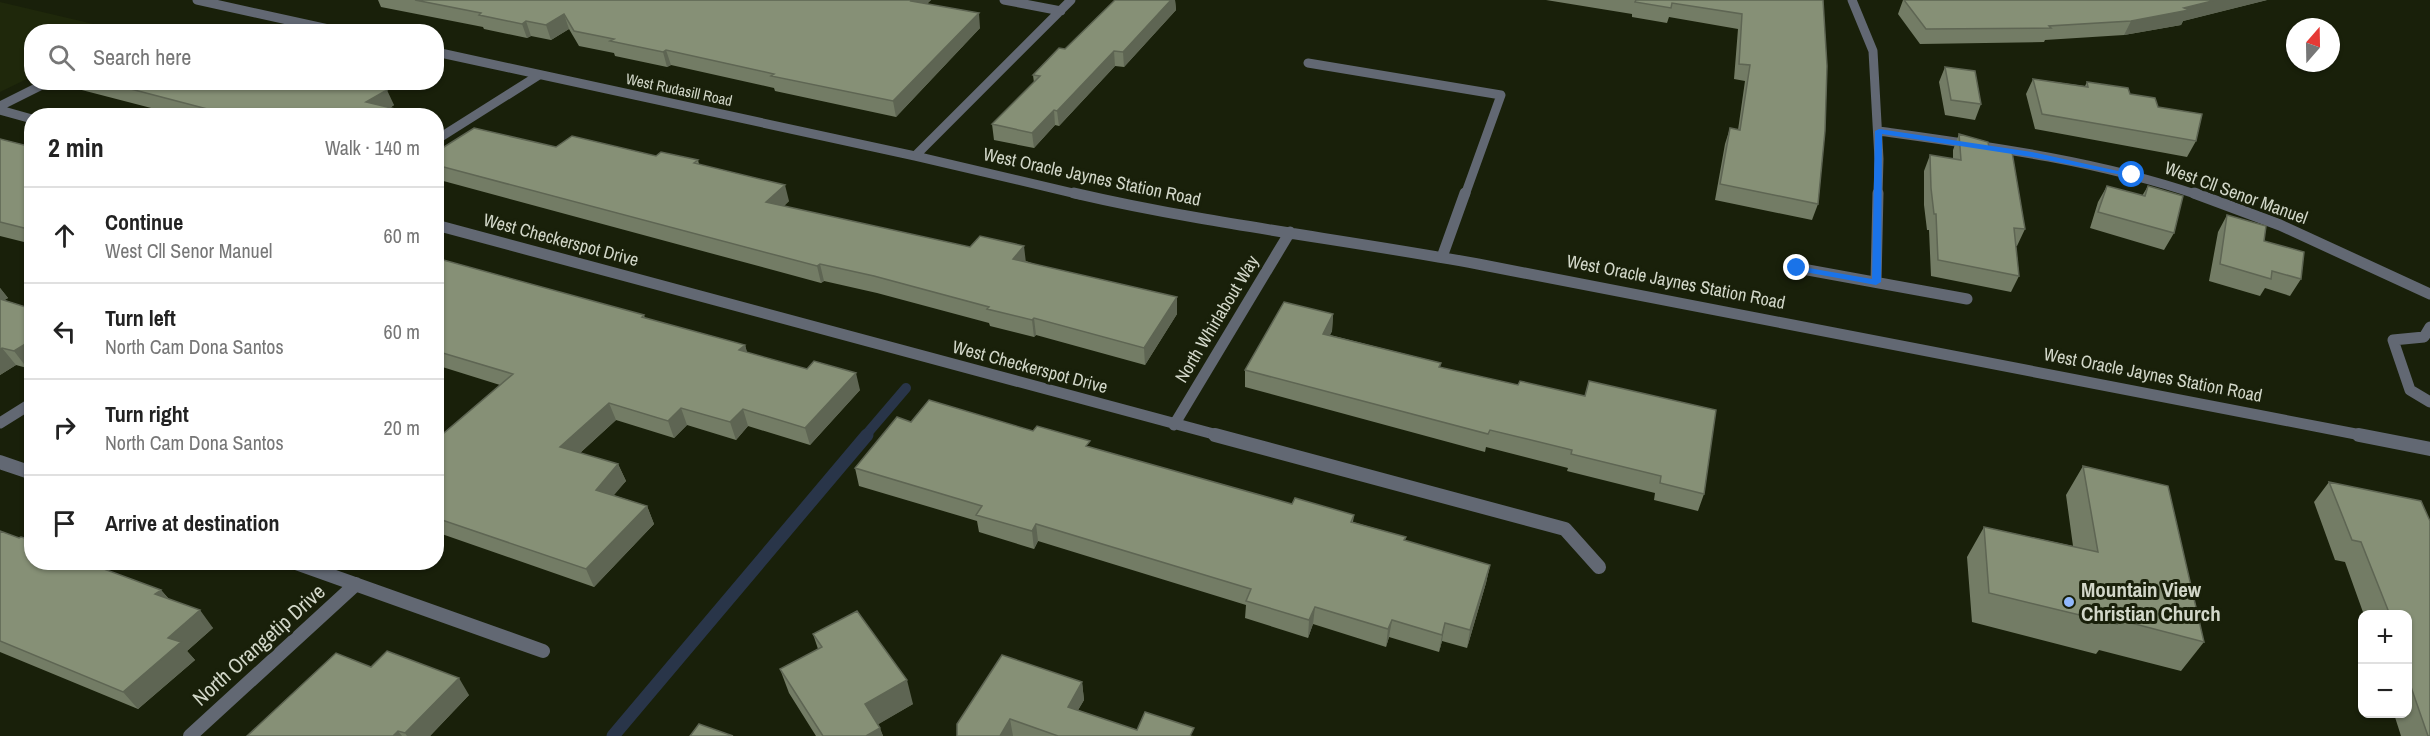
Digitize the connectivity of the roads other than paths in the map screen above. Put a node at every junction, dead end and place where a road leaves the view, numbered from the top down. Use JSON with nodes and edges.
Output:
{"nodes":[{"id":1,"x":197,"y":0,"type":"edge"},
{"id":2,"x":1004,"y":0,"type":"edge"},
{"id":3,"x":1071,"y":0,"type":"edge"},
{"id":4,"x":1852,"y":0,"type":"edge"},
{"id":5,"x":1061,"y":10,"type":"junction"},
{"id":6,"x":306,"y":24,"type":"edge"},
{"id":7,"x":444,"y":54,"type":"edge"},
{"id":8,"x":1308,"y":63,"type":"dead end"},
{"id":9,"x":539,"y":75,"type":"junction"},
{"id":10,"x":33,"y":90,"type":"edge"},
{"id":11,"x":0,"y":108,"type":"edge"},
{"id":12,"x":24,"y":116,"type":"edge"},
{"id":13,"x":1879,"y":131,"type":"junction"},
{"id":14,"x":444,"y":135,"type":"edge"},
{"id":15,"x":915,"y":156,"type":"junction"},
{"id":16,"x":444,"y":227,"type":"edge"},
{"id":17,"x":1290,"y":232,"type":"junction"},
{"id":18,"x":1442,"y":257,"type":"junction"},
{"id":19,"x":1797,"y":268,"type":"dead end"},
{"id":20,"x":1876,"y":282,"type":"junction"},
{"id":21,"x":2430,"y":294,"type":"edge"},
{"id":22,"x":1967,"y":299,"type":"dead end"},
{"id":23,"x":2428,"y":336,"type":"edge"},
{"id":24,"x":2430,"y":402,"type":"edge"},
{"id":25,"x":24,"y":408,"type":"edge"},
{"id":26,"x":0,"y":423,"type":"edge"},
{"id":27,"x":1174,"y":425,"type":"junction"},
{"id":28,"x":2430,"y":448,"type":"edge"},
{"id":29,"x":0,"y":462,"type":"edge"},
{"id":30,"x":24,"y":470,"type":"edge"},
{"id":31,"x":1599,"y":567,"type":"dead end"},
{"id":32,"x":316,"y":570,"type":"edge"},
{"id":33,"x":356,"y":584,"type":"junction"},
{"id":34,"x":543,"y":651,"type":"dead end"},
{"id":35,"x":190,"y":736,"type":"edge"}],
"edges":[{"from":1,"to":6,"type":"street"},
{"from":2,"to":5,"type":"street"},
{"from":3,"to":5,"type":"street"},
{"from":4,"to":13,"type":"street"},
{"from":5,"to":15,"type":"street"},
{"from":7,"to":9,"type":"street","name":"West Rudasill Road"},
{"from":8,"to":18,"type":"street"},
{"from":9,"to":14,"type":"street"},
{"from":9,"to":15,"type":"street","name":"West Rudasill Road"},
{"from":10,"to":11,"type":"street"},
{"from":11,"to":12,"type":"street"},
{"from":13,"to":20,"type":"street"},
{"from":13,"to":21,"type":"street","name":"West Cll Senor Manuel"},
{"from":15,"to":17,"type":"street","name":"West Oracle Jaynes Station Road"},
{"from":16,"to":27,"type":"street","name":"West Checkerspot Drive"},
{"from":17,"to":18,"type":"street","name":"West Oracle Jaynes Station Road"},
{"from":17,"to":27,"type":"street","name":"North Whirlabout Way"},
{"from":18,"to":28,"type":"street","name":"West Oracle Jaynes Station Road"},
{"from":19,"to":20,"type":"street"},
{"from":20,"to":22,"type":"street"},
{"from":23,"to":24,"type":"street"},
{"from":25,"to":26,"type":"street"},
{"from":27,"to":31,"type":"street","name":"West Checkerspot Drive"},
{"from":29,"to":30,"type":"street"},
{"from":32,"to":33,"type":"street"},
{"from":33,"to":34,"type":"street"},
{"from":33,"to":35,"type":"street","name":"North Orangetip Drive"}]}
